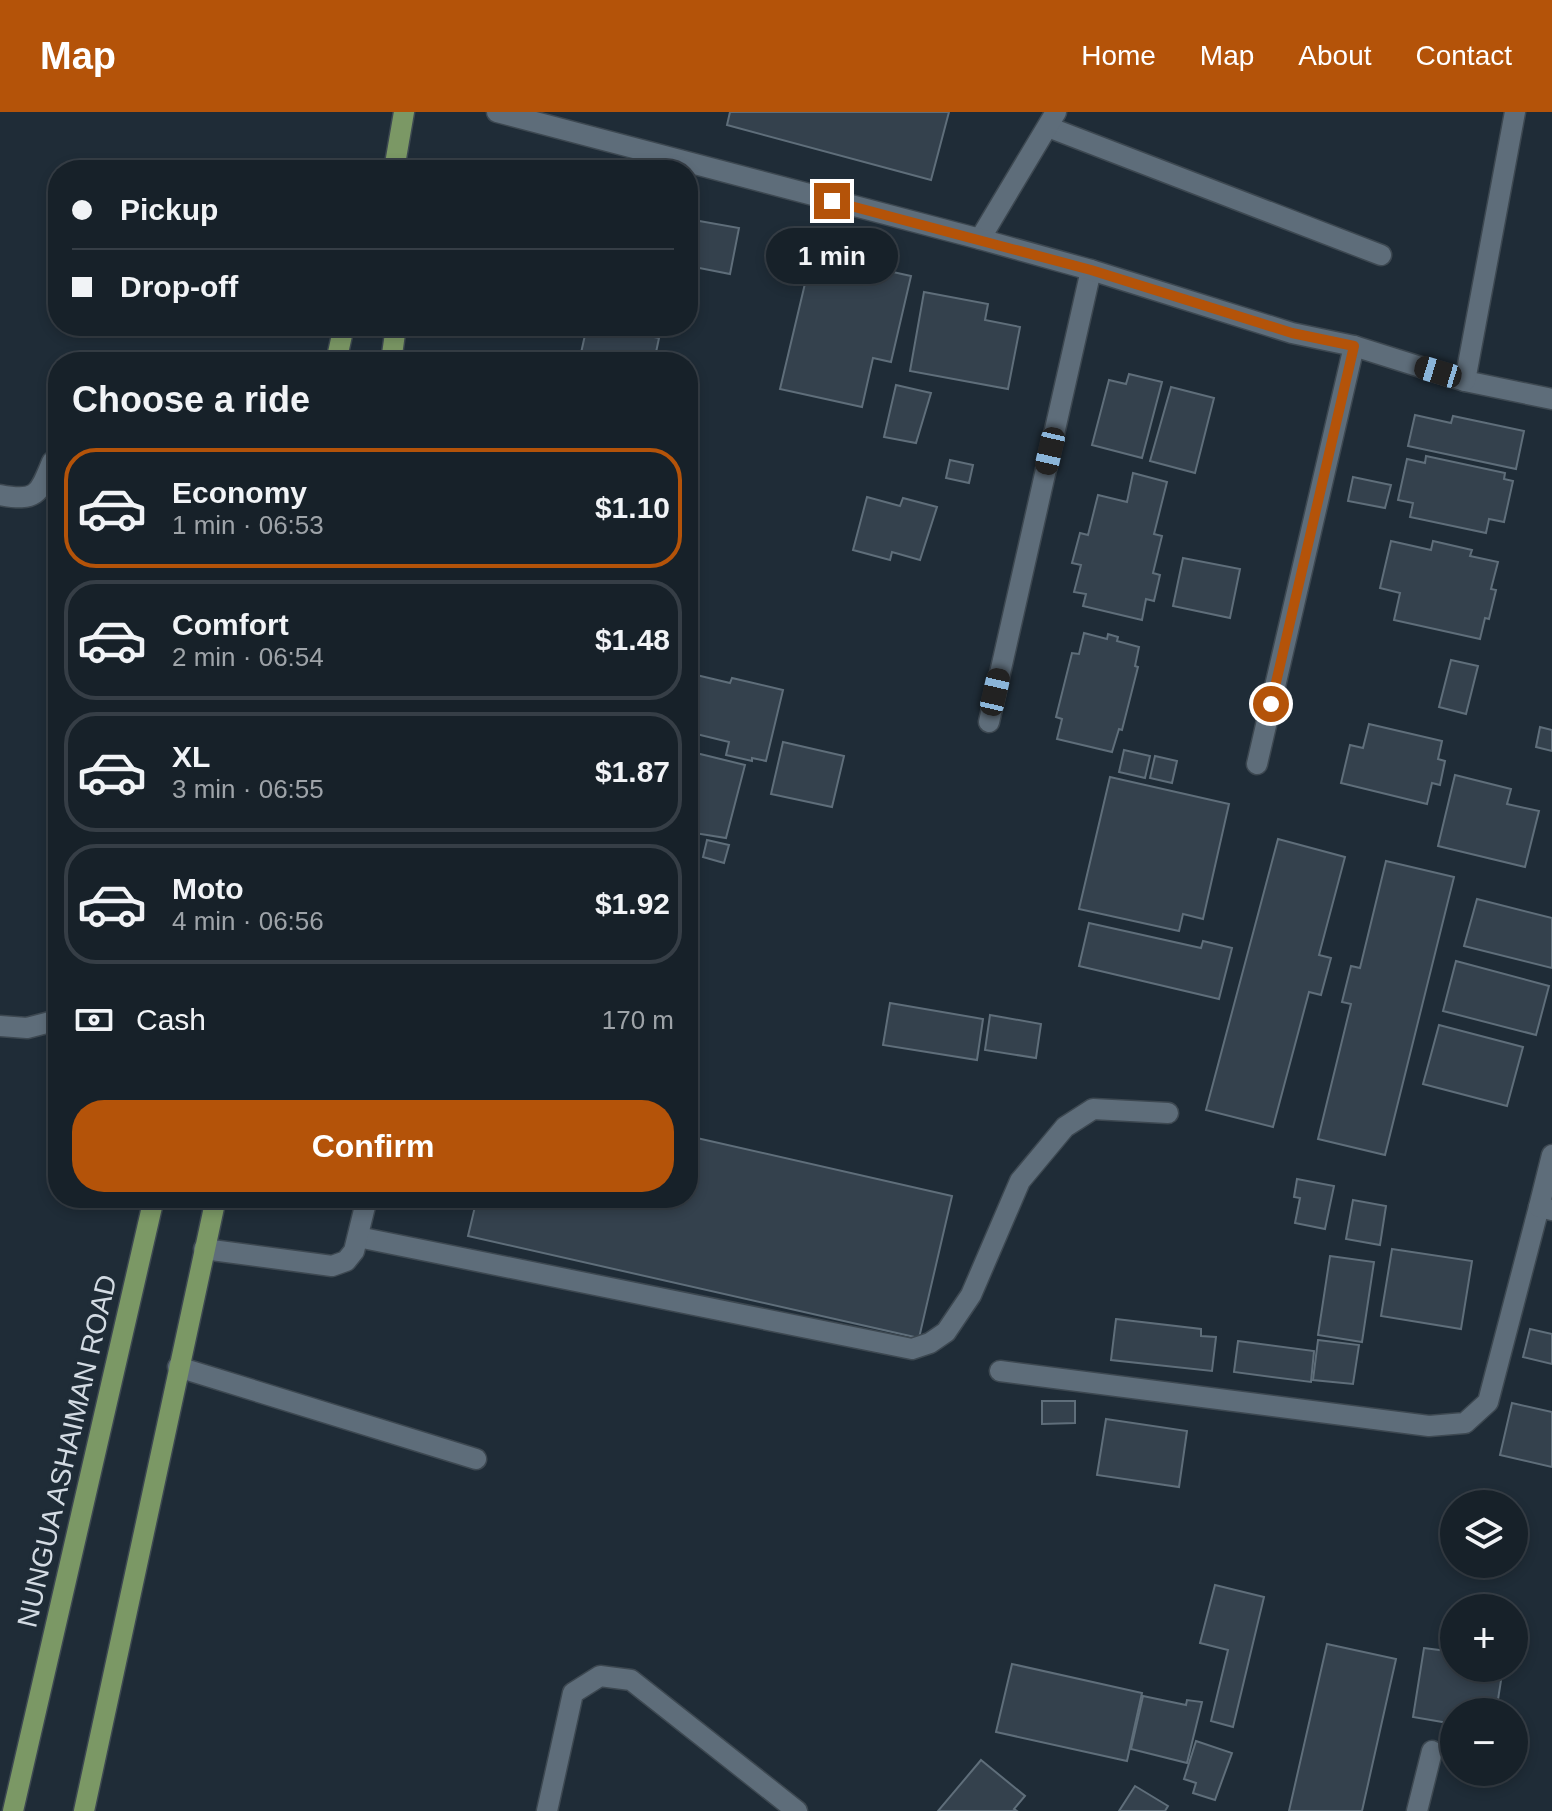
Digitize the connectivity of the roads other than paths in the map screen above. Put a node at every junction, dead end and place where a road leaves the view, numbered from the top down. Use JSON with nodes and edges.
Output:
{"nodes":[{"id":1,"x":404,"y":112,"type":"edge"},
{"id":2,"x":497,"y":112,"type":"edge"},
{"id":3,"x":1515,"y":112,"type":"edge"},
{"id":4,"x":1052,"y":120,"type":"edge"},
{"id":5,"x":396,"y":160,"type":"edge"},
{"id":6,"x":680,"y":160,"type":"edge"},
{"id":7,"x":698,"y":165,"type":"edge"},
{"id":8,"x":980,"y":239,"type":"junction"},
{"id":9,"x":1381,"y":255,"type":"dead end"},
{"id":10,"x":1091,"y":270,"type":"junction"},
{"id":11,"x":1354,"y":346,"type":"junction"},
{"id":12,"x":1465,"y":381,"type":"junction"},
{"id":13,"x":1552,"y":399,"type":"edge"},
{"id":14,"x":48,"y":472,"type":"edge"},
{"id":15,"x":0,"y":495,"type":"edge"},
{"id":16,"x":989,"y":722,"type":"dead end"},
{"id":17,"x":1257,"y":764,"type":"dead end"},
{"id":18,"x":48,"y":1023,"type":"edge"},
{"id":19,"x":0,"y":1026,"type":"edge"},
{"id":20,"x":1168,"y":1113,"type":"dead end"},
{"id":21,"x":1552,"y":1155,"type":"edge"},
{"id":22,"x":152,"y":1208,"type":"edge"},
{"id":23,"x":214,"y":1208,"type":"edge"},
{"id":24,"x":365,"y":1208,"type":"edge"},
{"id":25,"x":1545,"y":1208,"type":"edge"},
{"id":26,"x":358,"y":1237,"type":"junction"},
{"id":27,"x":204,"y":1249,"type":"junction"},
{"id":28,"x":178,"y":1367,"type":"junction"},
{"id":29,"x":1000,"y":1371,"type":"dead end"},
{"id":30,"x":476,"y":1459,"type":"dead end"},
{"id":31,"x":1432,"y":1751,"type":"dead end"},
{"id":32,"x":13,"y":1811,"type":"edge"},
{"id":33,"x":84,"y":1811,"type":"edge"},
{"id":34,"x":547,"y":1811,"type":"edge"},
{"id":35,"x":797,"y":1811,"type":"edge"},
{"id":36,"x":1417,"y":1811,"type":"edge"}],
"edges":[{"from":1,"to":5,"type":"main road"},
{"from":2,"to":6,"type":"street"},
{"from":3,"to":12,"type":"street"},
{"from":4,"to":8,"type":"street"},
{"from":4,"to":9,"type":"street"},
{"from":7,"to":8,"type":"street"},
{"from":8,"to":10,"type":"street"},
{"from":10,"to":11,"type":"street"},
{"from":10,"to":16,"type":"street"},
{"from":11,"to":12,"type":"street"},
{"from":11,"to":17,"type":"street"},
{"from":12,"to":13,"type":"street"},
{"from":14,"to":15,"type":"street"},
{"from":18,"to":19,"type":"street"},
{"from":20,"to":26,"type":"street"},
{"from":21,"to":25,"type":"street"},
{"from":22,"to":32,"type":"main road","name":"NUNGUA ASHAIMAN ROAD"},
{"from":23,"to":27,"type":"main road"},
{"from":24,"to":26,"type":"street"},
{"from":25,"to":29,"type":"street"},
{"from":26,"to":27,"type":"street"},
{"from":27,"to":28,"type":"main road"},
{"from":28,"to":30,"type":"street"},
{"from":28,"to":33,"type":"main road"},
{"from":31,"to":36,"type":"street"},
{"from":34,"to":35,"type":"street"}]}
